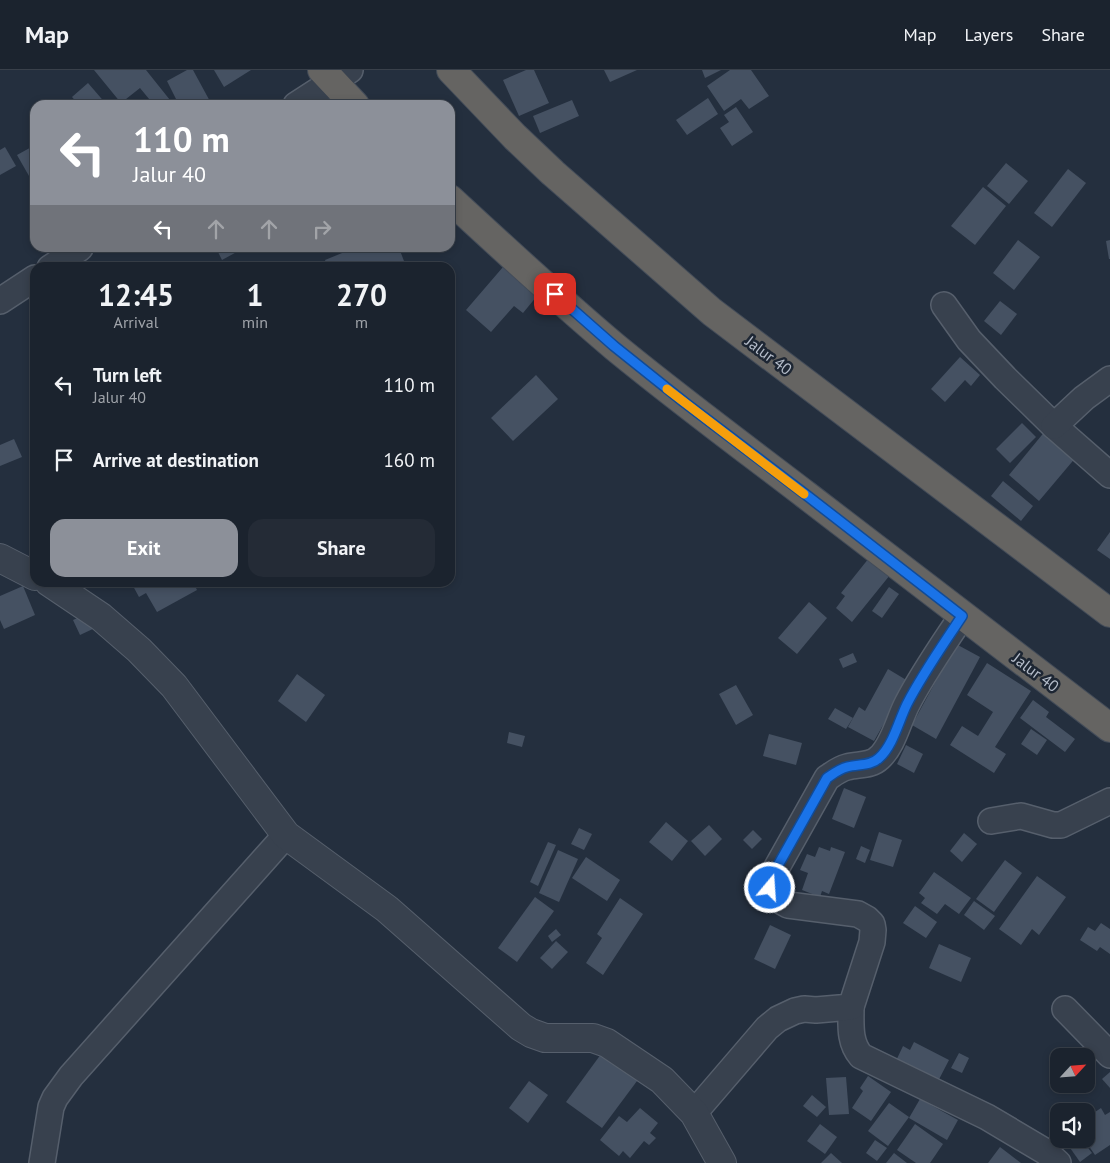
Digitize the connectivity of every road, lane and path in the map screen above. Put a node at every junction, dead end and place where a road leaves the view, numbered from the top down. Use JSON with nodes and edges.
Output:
{"nodes":[{"id":1,"x":451,"y":70,"type":"edge"},
{"id":2,"x":334,"y":74,"type":"edge"},
{"id":3,"x":302,"y":100,"type":"edge"},
{"id":4,"x":352,"y":100,"type":"edge"},
{"id":5,"x":455,"y":204,"type":"edge"},
{"id":6,"x":74,"y":252,"type":"edge"},
{"id":7,"x":59,"y":262,"type":"edge"},
{"id":8,"x":30,"y":281,"type":"edge"},
{"id":9,"x":0,"y":301,"type":"edge"},
{"id":10,"x":944,"y":305,"type":"dead end"},
{"id":11,"x":1110,"y":379,"type":"edge"},
{"id":12,"x":1054,"y":426,"type":"junction"},
{"id":13,"x":1110,"y":475,"type":"edge"},
{"id":14,"x":0,"y":558,"type":"edge"},
{"id":15,"x":30,"y":573,"type":"edge"},
{"id":16,"x":56,"y":587,"type":"edge"},
{"id":17,"x":1110,"y":613,"type":"edge"},
{"id":18,"x":962,"y":616,"type":"junction"},
{"id":19,"x":1110,"y":728,"type":"edge"},
{"id":20,"x":1110,"y":801,"type":"edge"},
{"id":21,"x":992,"y":821,"type":"dead end"},
{"id":22,"x":286,"y":835,"type":"junction"},
{"id":23,"x":851,"y":1007,"type":"junction"},
{"id":24,"x":1065,"y":1009,"type":"dead end"},
{"id":25,"x":1110,"y":1055,"type":"edge"},
{"id":26,"x":694,"y":1113,"type":"junction"},
{"id":27,"x":42,"y":1163,"type":"edge"},
{"id":28,"x":722,"y":1163,"type":"edge"},
{"id":29,"x":1058,"y":1163,"type":"edge"}],
"edges":[{"from":1,"to":17,"type":"highway","name":"Jalur 40"},
{"from":2,"to":3,"type":"street"},
{"from":2,"to":4,"type":"highway"},
{"from":5,"to":18,"type":"highway","name":"Jalur 40"},
{"from":6,"to":7,"type":"street"},
{"from":8,"to":9,"type":"street"},
{"from":10,"to":12,"type":"street"},
{"from":11,"to":12,"type":"street"},
{"from":12,"to":13,"type":"street"},
{"from":14,"to":15,"type":"street"},
{"from":16,"to":22,"type":"street"},
{"from":18,"to":19,"type":"highway","name":"Jalur 40"},
{"from":18,"to":23,"type":"street"},
{"from":20,"to":21,"type":"street"},
{"from":22,"to":26,"type":"street"},
{"from":22,"to":27,"type":"street"},
{"from":23,"to":26,"type":"street"},
{"from":23,"to":29,"type":"street"},
{"from":24,"to":25,"type":"street"},
{"from":26,"to":28,"type":"street"}]}
